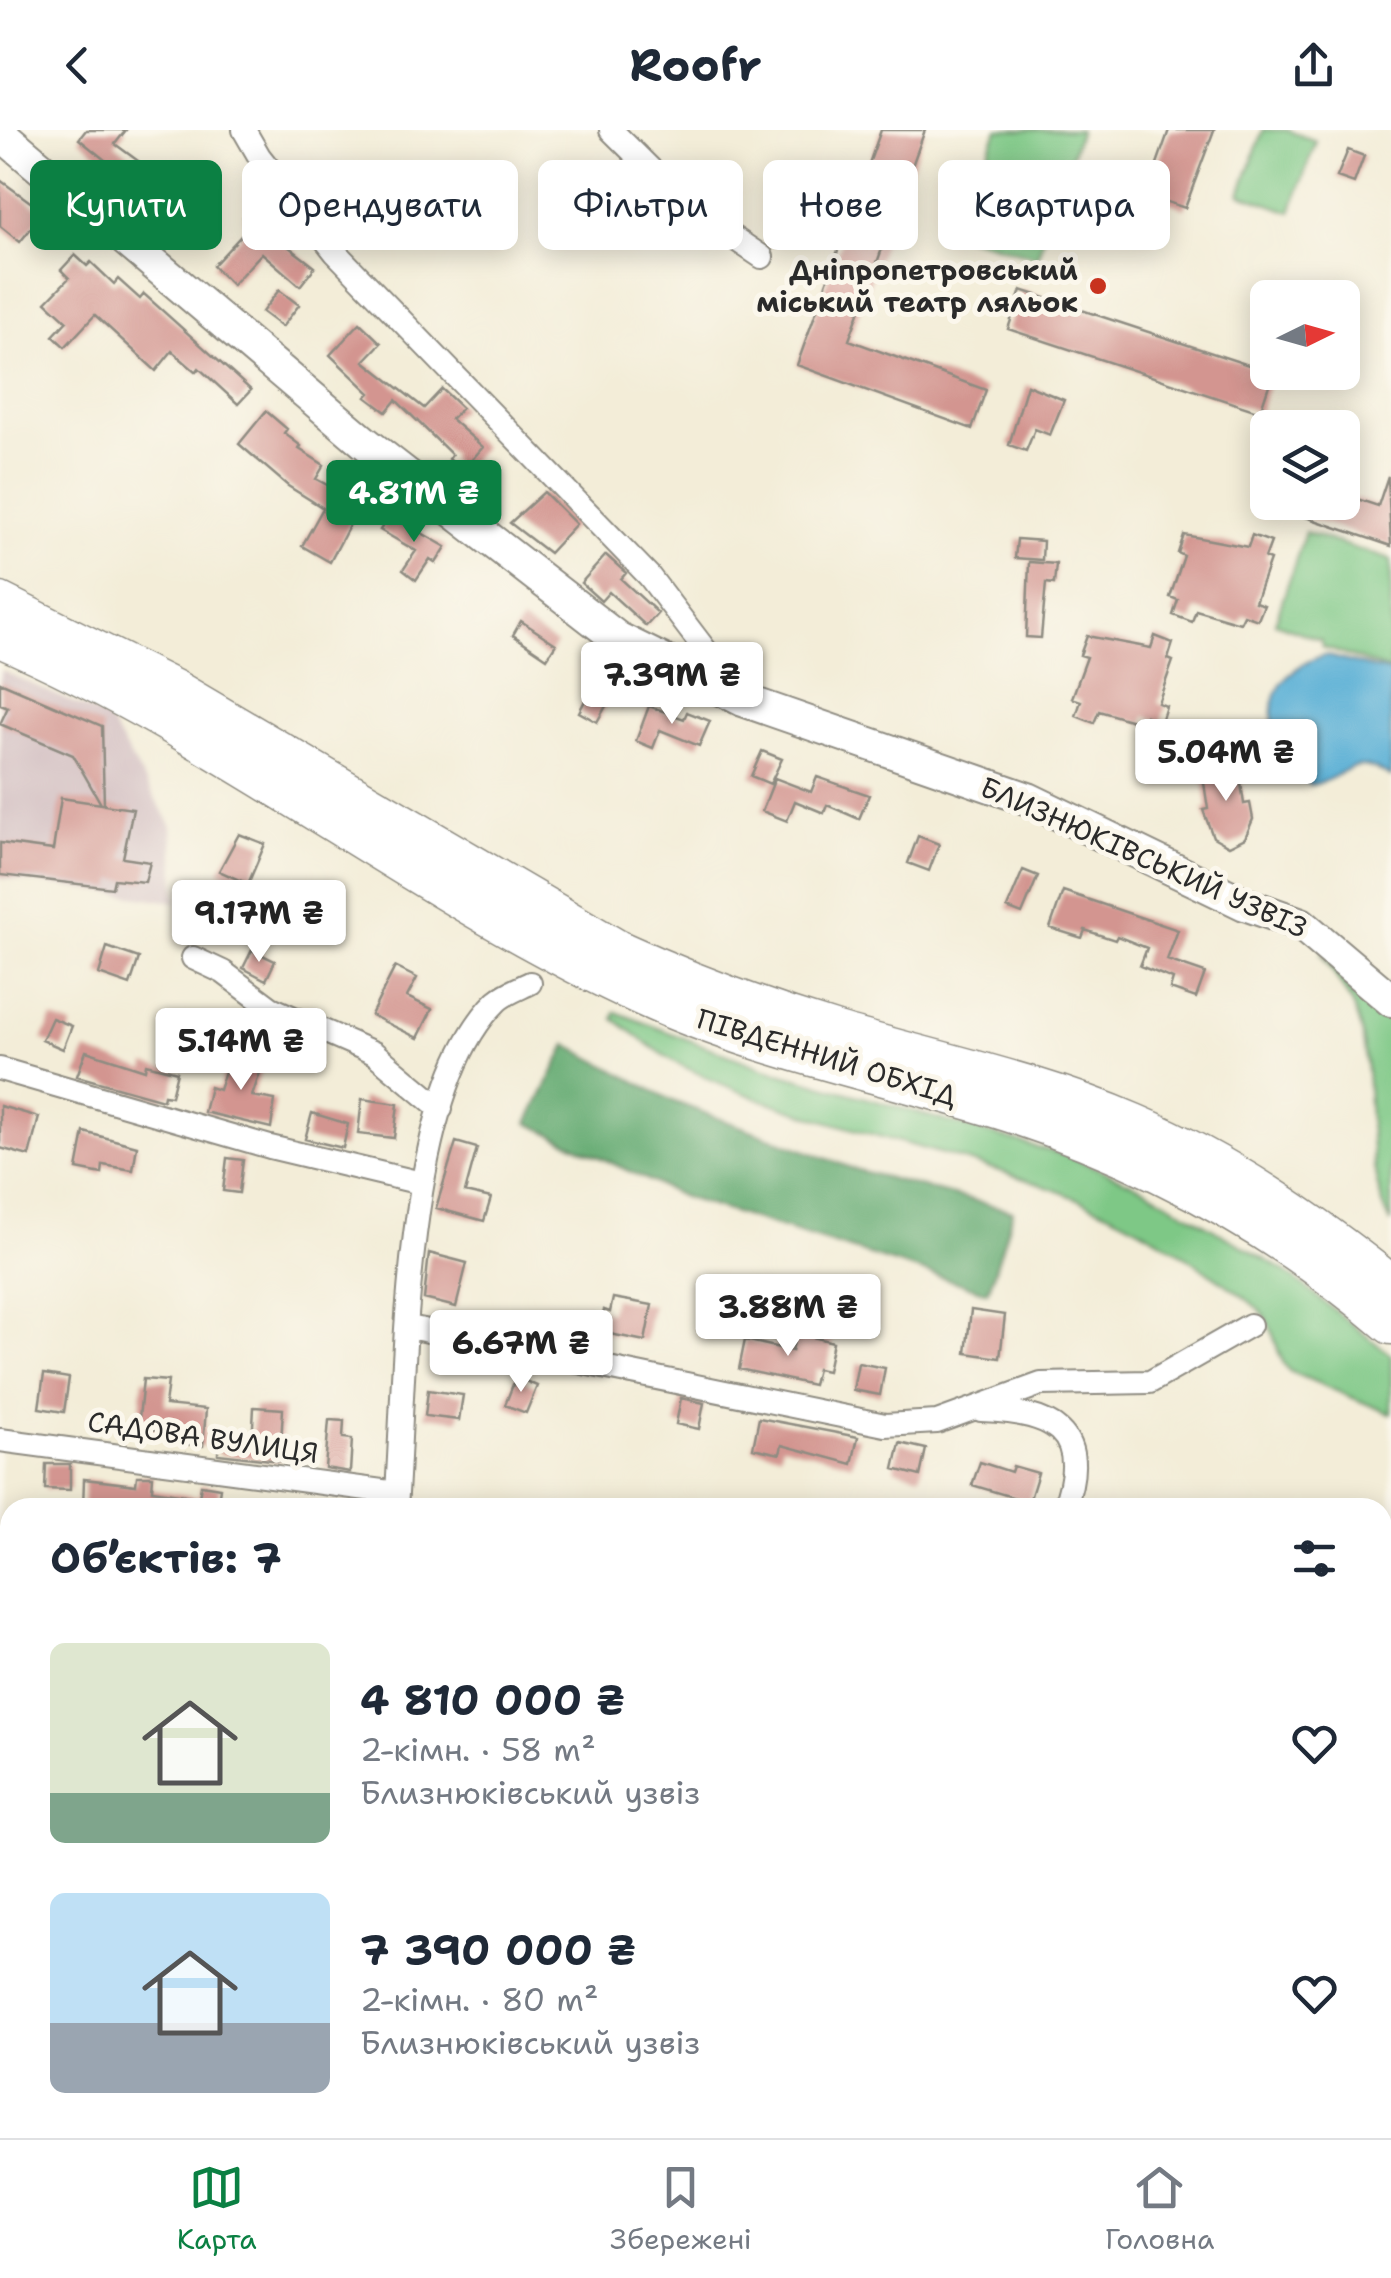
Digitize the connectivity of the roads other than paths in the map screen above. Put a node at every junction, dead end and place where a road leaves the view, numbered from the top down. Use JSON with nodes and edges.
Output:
{"nodes":[{"id":1,"x":244,"y":130,"type":"edge"},
{"id":2,"x":611,"y":130,"type":"edge"},
{"id":3,"x":0,"y":133,"type":"edge"},
{"id":4,"x":762,"y":257,"type":"dead end"},
{"id":5,"x":0,"y":602,"type":"edge"},
{"id":6,"x":0,"y":638,"type":"edge"},
{"id":7,"x":743,"y":700,"type":"junction"},
{"id":8,"x":193,"y":958,"type":"dead end"},
{"id":9,"x":530,"y":982,"type":"dead end"},
{"id":10,"x":1391,"y":1000,"type":"edge"},
{"id":11,"x":0,"y":1069,"type":"edge"},
{"id":12,"x":441,"y":1109,"type":"junction"},
{"id":13,"x":421,"y":1183,"type":"junction"},
{"id":14,"x":1391,"y":1284,"type":"edge"},
{"id":15,"x":1250,"y":1324,"type":"dead end"},
{"id":16,"x":1391,"y":1325,"type":"edge"},
{"id":17,"x":410,"y":1327,"type":"junction"},
{"id":18,"x":978,"y":1410,"type":"junction"},
{"id":19,"x":0,"y":1440,"type":"edge"},
{"id":20,"x":384,"y":1498,"type":"edge"},
{"id":21,"x":397,"y":1498,"type":"edge"},
{"id":22,"x":1068,"y":1498,"type":"edge"}],
"edges":[{"from":1,"to":7,"type":"street"},
{"from":2,"to":4,"type":"street"},
{"from":3,"to":7,"type":"street","name":"БЛИЗНЮКІВСЬКИЙ УЗВІЗ"},
{"from":5,"to":14,"type":"main road","name":"ПІВДЕННИЙ ОБХІД"},
{"from":6,"to":16,"type":"main road","name":"ПІВДЕННИЙ ОБХІД"},
{"from":7,"to":10,"type":"street","name":"БЛИЗНЮКІВСЬКИЙ УЗВІЗ"},
{"from":8,"to":12,"type":"street"},
{"from":9,"to":12,"type":"street"},
{"from":11,"to":13,"type":"street"},
{"from":12,"to":13,"type":"street"},
{"from":13,"to":17,"type":"street"},
{"from":15,"to":18,"type":"street"},
{"from":17,"to":18,"type":"street"},
{"from":17,"to":21,"type":"street"},
{"from":18,"to":22,"type":"street"},
{"from":19,"to":20,"type":"street","name":"САДОВА ВУЛИЦЯ"}]}
